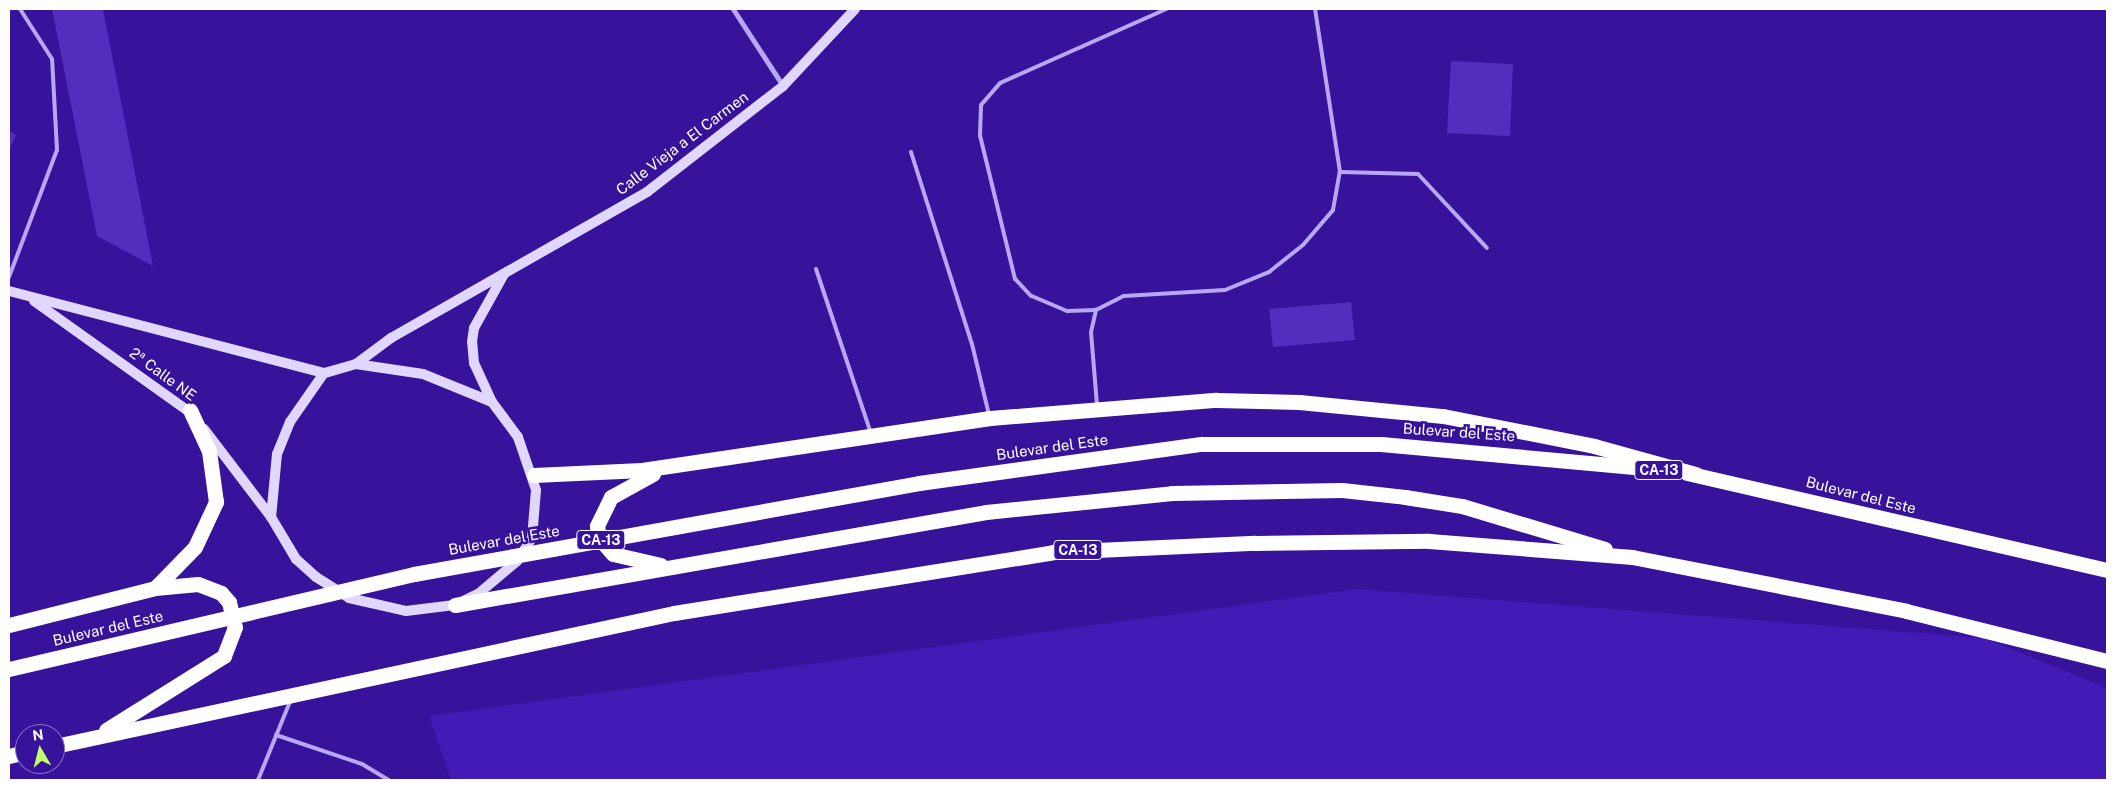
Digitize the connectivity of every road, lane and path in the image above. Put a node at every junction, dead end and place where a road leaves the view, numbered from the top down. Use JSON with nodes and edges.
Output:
{"nodes":[{"id":1,"x":20,"y":9,"type":"edge"},
{"id":2,"x":733,"y":9,"type":"edge"},
{"id":3,"x":855,"y":9,"type":"edge"},
{"id":4,"x":1166,"y":9,"type":"edge"},
{"id":5,"x":1315,"y":9,"type":"edge"},
{"id":6,"x":783,"y":86,"type":"junction"},
{"id":7,"x":911,"y":152,"type":"dead end"},
{"id":8,"x":1340,"y":172,"type":"junction"},
{"id":9,"x":1487,"y":248,"type":"dead end"},
{"id":10,"x":816,"y":269,"type":"dead end"},
{"id":11,"x":505,"y":273,"type":"junction"},
{"id":12,"x":9,"y":277,"type":"edge"},
{"id":13,"x":9,"y":291,"type":"edge"},
{"id":14,"x":34,"y":300,"type":"junction"},
{"id":15,"x":1096,"y":310,"type":"junction"},
{"id":16,"x":356,"y":364,"type":"junction"},
{"id":17,"x":324,"y":372,"type":"junction"},
{"id":18,"x":492,"y":402,"type":"junction"},
{"id":19,"x":1097,"y":407,"type":"junction"},
{"id":20,"x":190,"y":410,"type":"junction"},
{"id":21,"x":990,"y":418,"type":"junction"},
{"id":22,"x":871,"y":433,"type":"junction"},
{"id":23,"x":700,"y":462,"type":"junction"},
{"id":24,"x":1696,"y":474,"type":"junction"},
{"id":25,"x":534,"y":475,"type":"junction"},
{"id":26,"x":271,"y":517,"type":"junction"},
{"id":27,"x":1632,"y":557,"type":"junction"},
{"id":28,"x":686,"y":566,"type":"junction"},
{"id":29,"x":2107,"y":570,"type":"edge"},
{"id":30,"x":155,"y":588,"type":"junction"},
{"id":31,"x":455,"y":605,"type":"junction"},
{"id":32,"x":9,"y":625,"type":"edge"},
{"id":33,"x":2107,"y":661,"type":"edge"},
{"id":34,"x":9,"y":669,"type":"edge"},
{"id":35,"x":293,"y":694,"type":"junction"},
{"id":36,"x":276,"y":735,"type":"junction"},
{"id":37,"x":94,"y":737,"type":"junction"},
{"id":38,"x":65,"y":744,"type":"edge"},
{"id":39,"x":258,"y":780,"type":"edge"},
{"id":40,"x":389,"y":780,"type":"edge"}],
"edges":[{"from":1,"to":12,"type":"lane"},
{"from":2,"to":6,"type":"street"},
{"from":3,"to":6,"type":"main road","name":"Calle Vieja a El Carmen"},
{"from":4,"to":15,"type":"lane"},
{"from":5,"to":8,"type":"lane"},
{"from":6,"to":11,"type":"main road","name":"Calle Vieja a El Carmen"},
{"from":7,"to":21,"type":"lane"},
{"from":8,"to":9,"type":"lane"},
{"from":8,"to":15,"type":"lane"},
{"from":10,"to":22,"type":"lane"},
{"from":11,"to":16,"type":"main road","name":"Calle Vieja a El Carmen"},
{"from":11,"to":18,"type":"main road"},
{"from":13,"to":14,"type":"main road","name":"2ª Calle NE"},
{"from":14,"to":17,"type":"main road","name":"2ª Calle NE"},
{"from":14,"to":20,"type":"main road","name":"2ª Calle NE"},
{"from":15,"to":19,"type":"lane"},
{"from":16,"to":17,"type":"main road"},
{"from":16,"to":18,"type":"main road"},
{"from":17,"to":26,"type":"main road"},
{"from":18,"to":25,"type":"main road"},
{"from":19,"to":21,"type":"highway"},
{"from":19,"to":24,"type":"highway"},
{"from":20,"to":26,"type":"main road","name":"2ª Calle NE"},
{"from":20,"to":30,"type":"highway"},
{"from":21,"to":22,"type":"highway"},
{"from":22,"to":23,"type":"highway"},
{"from":23,"to":25,"type":"highway"},
{"from":23,"to":28,"type":"highway"},
{"from":24,"to":29,"type":"highway","name":"Bulevar del Este","number":"CA-13"},
{"from":24,"to":34,"type":"highway","name":"Bulevar del Este","number":"CA-13","bridge":true},
{"from":25,"to":31,"type":"main road"},
{"from":26,"to":31,"type":"main road","name":"2ª Calle NE"},
{"from":27,"to":28,"type":"highway"},
{"from":27,"to":33,"type":"highway","number":"CA-13"},
{"from":27,"to":35,"type":"highway","number":"CA-13"},
{"from":28,"to":31,"type":"highway"},
{"from":30,"to":32,"type":"highway"},
{"from":30,"to":37,"type":"highway"},
{"from":35,"to":36,"type":"lane"},
{"from":35,"to":37,"type":"highway","number":"CA-13"},
{"from":36,"to":39,"type":"lane"},
{"from":36,"to":40,"type":"lane"},
{"from":37,"to":38,"type":"highway","number":"CA-13"}]}
